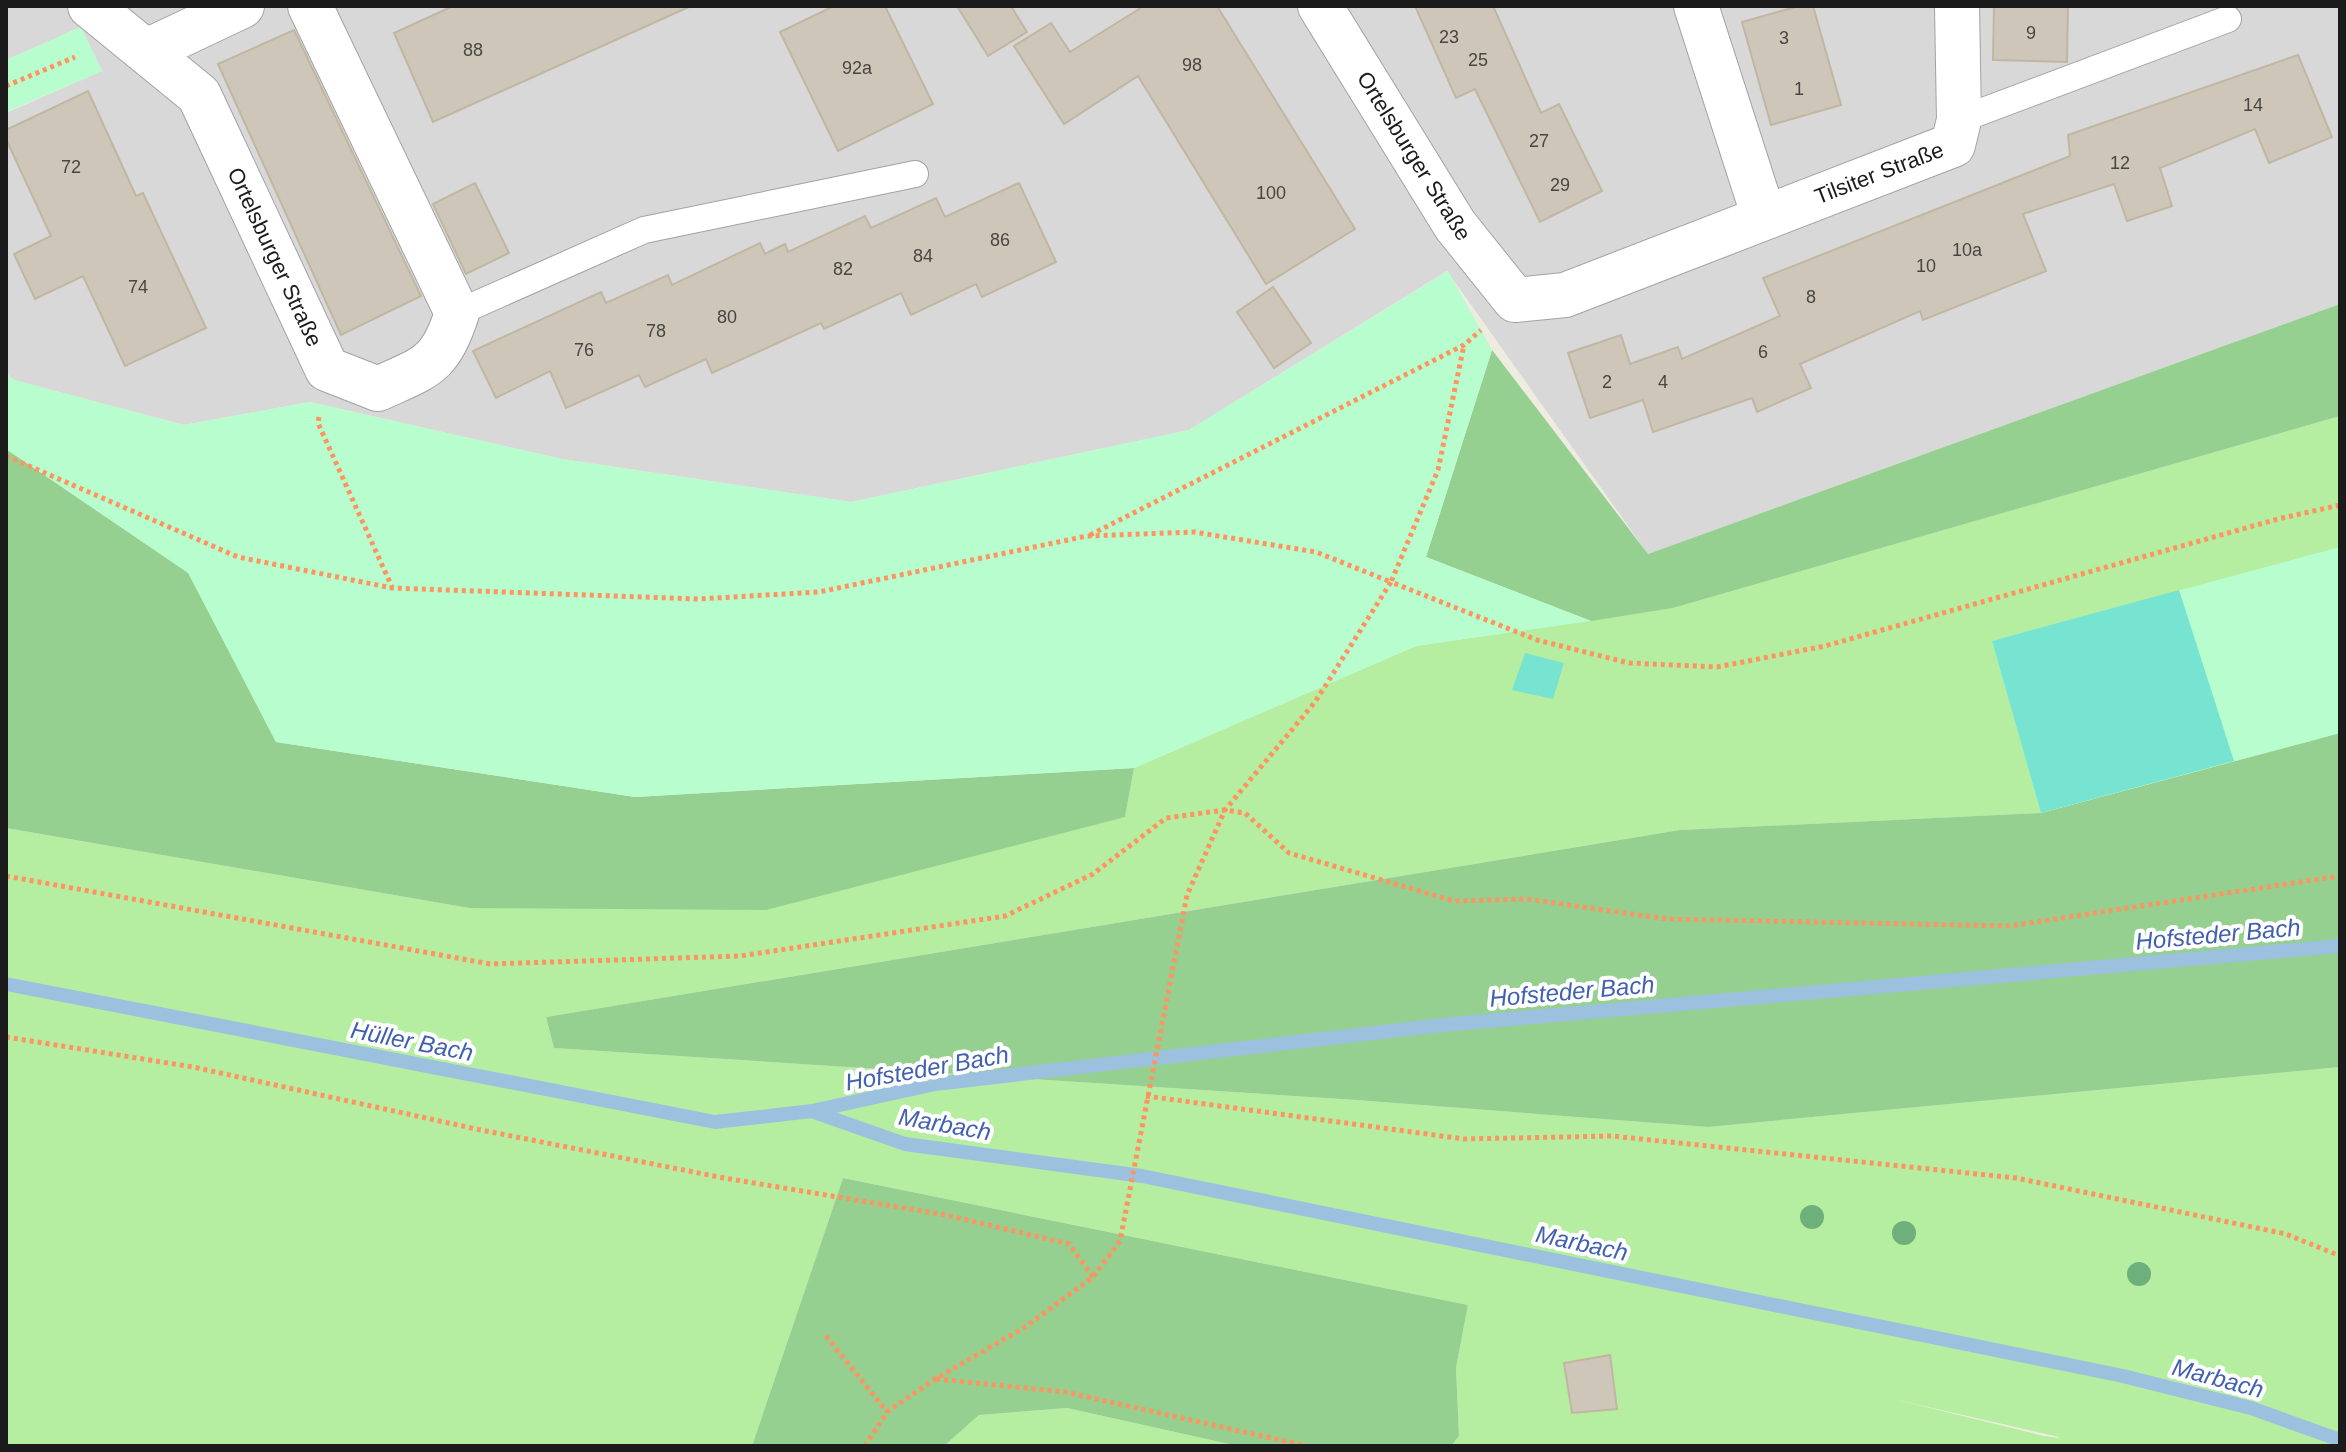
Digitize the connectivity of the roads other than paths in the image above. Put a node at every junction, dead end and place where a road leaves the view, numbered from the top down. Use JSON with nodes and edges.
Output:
{"nodes":[{"id":1,"x":90,"y":6,"type":"edge"},
{"id":2,"x":242,"y":6,"type":"edge"},
{"id":3,"x":310,"y":6,"type":"edge"},
{"id":4,"x":1320,"y":6,"type":"edge"},
{"id":5,"x":1696,"y":6,"type":"edge"},
{"id":6,"x":1957,"y":6,"type":"edge"},
{"id":7,"x":2228,"y":19,"type":"dead end"},
{"id":8,"x":147,"y":51,"type":"junction"},
{"id":9,"x":1959,"y":120,"type":"junction"},
{"id":10,"x":915,"y":174,"type":"dead end"},
{"id":11,"x":1764,"y":217,"type":"junction"},
{"id":12,"x":1515,"y":300,"type":"joint"},
{"id":13,"x":457,"y":313,"type":"junction"}],
"edges":[{"from":1,"to":8,"type":"street","name":"Ortelsburger Straße"},
{"from":2,"to":8,"type":"street"},
{"from":3,"to":13,"type":"street"},
{"from":4,"to":12,"type":"street","name":"Ortelsburger Straße"},
{"from":5,"to":11,"type":"street"},
{"from":6,"to":9,"type":"street","name":"Tilsiter Straße"},
{"from":7,"to":9,"type":"lane"},
{"from":8,"to":13,"type":"street","name":"Ortelsburger Straße"},
{"from":9,"to":11,"type":"street","name":"Tilsiter Straße"},
{"from":10,"to":13,"type":"lane"},
{"from":11,"to":12,"type":"street","name":"Tilsiter Straße"}]}
